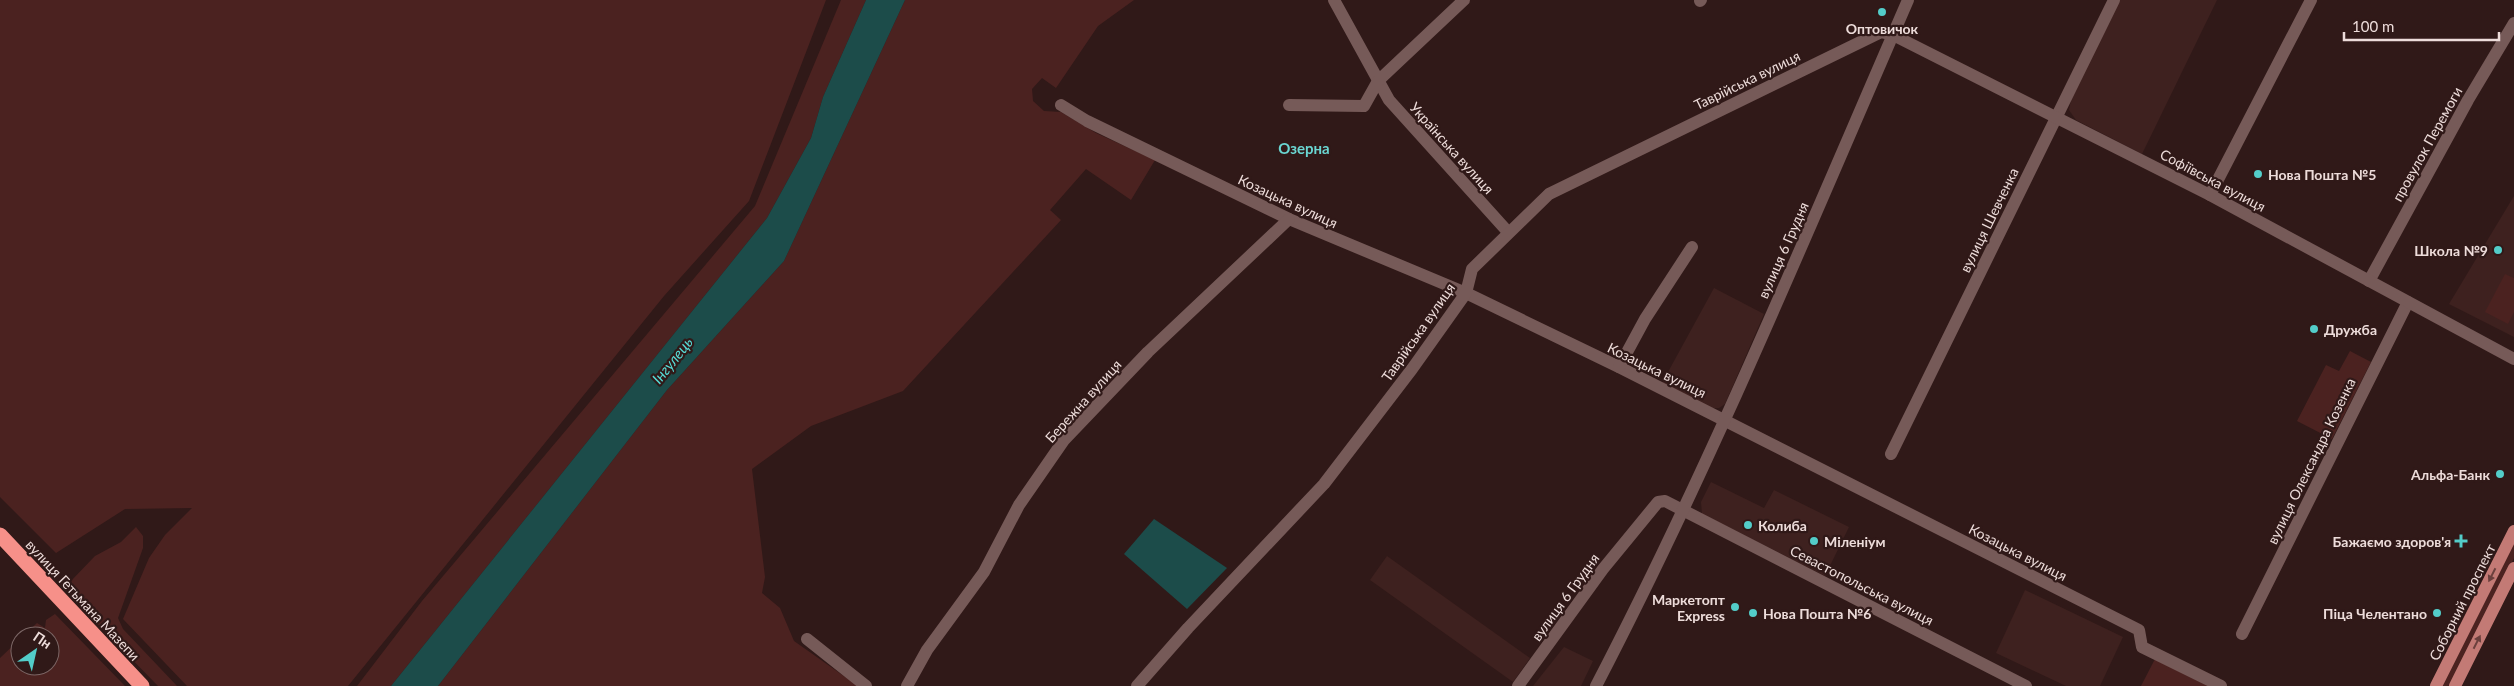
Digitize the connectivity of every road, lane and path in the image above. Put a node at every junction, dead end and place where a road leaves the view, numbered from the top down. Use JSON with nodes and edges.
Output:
{"nodes":[{"id":1,"x":1334,"y":0,"type":"edge"},
{"id":2,"x":1464,"y":0,"type":"edge"},
{"id":3,"x":1908,"y":0,"type":"edge"},
{"id":4,"x":2114,"y":0,"type":"edge"},
{"id":5,"x":2311,"y":0,"type":"edge"},
{"id":6,"x":2514,"y":23,"type":"edge"},
{"id":7,"x":1893,"y":34,"type":"junction"},
{"id":8,"x":1378,"y":81,"type":"junction"},
{"id":9,"x":1061,"y":105,"type":"dead end"},
{"id":10,"x":1289,"y":105,"type":"dead end"},
{"id":11,"x":2057,"y":116,"type":"junction"},
{"id":12,"x":2210,"y":195,"type":"junction"},
{"id":13,"x":1289,"y":219,"type":"junction"},
{"id":14,"x":1508,"y":232,"type":"junction"},
{"id":15,"x":1692,"y":247,"type":"dead end"},
{"id":16,"x":2369,"y":281,"type":"junction"},
{"id":17,"x":1466,"y":293,"type":"junction"},
{"id":18,"x":2408,"y":302,"type":"junction"},
{"id":19,"x":2514,"y":360,"type":"edge"},
{"id":20,"x":1619,"y":367,"type":"junction"},
{"id":21,"x":1725,"y":420,"type":"junction"},
{"id":22,"x":1891,"y":454,"type":"dead end"},
{"id":23,"x":1683,"y":511,"type":"junction"},
{"id":24,"x":2514,"y":531,"type":"edge"},
{"id":25,"x":0,"y":535,"type":"edge"},
{"id":26,"x":2514,"y":568,"type":"edge"},
{"id":27,"x":2242,"y":634,"type":"dead end"},
{"id":28,"x":807,"y":639,"type":"dead end"},
{"id":29,"x":142,"y":686,"type":"edge"},
{"id":30,"x":866,"y":686,"type":"edge"},
{"id":31,"x":907,"y":686,"type":"edge"},
{"id":32,"x":1137,"y":686,"type":"edge"},
{"id":33,"x":1518,"y":686,"type":"edge"},
{"id":34,"x":1596,"y":686,"type":"edge"},
{"id":35,"x":2026,"y":686,"type":"edge"},
{"id":36,"x":2221,"y":686,"type":"edge"},
{"id":37,"x":2436,"y":686,"type":"edge"},
{"id":38,"x":2455,"y":686,"type":"edge"}],
"edges":[{"from":1,"to":8,"type":"street","name":"Українська вулиця"},
{"from":2,"to":8,"type":"street"},
{"from":3,"to":7,"type":"street","name":"вулиця 6 Грудня"},
{"from":4,"to":11,"type":"street","name":"вулиця Шевченка"},
{"from":5,"to":12,"type":"street"},
{"from":6,"to":16,"type":"street","name":"провулок Перемоги"},
{"from":7,"to":11,"type":"street","name":"Софіївська вулиця"},
{"from":7,"to":14,"type":"street","name":"Таврійська вулиця"},
{"from":7,"to":21,"type":"street","name":"вулиця 6 Грудня"},
{"from":8,"to":10,"type":"street"},
{"from":8,"to":14,"type":"street","name":"Українська вулиця"},
{"from":9,"to":13,"type":"street","name":"Козацька вулиця"},
{"from":11,"to":12,"type":"street","name":"Софіївська вулиця"},
{"from":11,"to":22,"type":"street","name":"вулиця Шевченка"},
{"from":12,"to":16,"type":"street","name":"Софіївська вулиця"},
{"from":13,"to":17,"type":"street","name":"Козацька вулиця"},
{"from":13,"to":31,"type":"street","name":"Бережна вулиця"},
{"from":14,"to":17,"type":"street","name":"Таврійська вулиця"},
{"from":15,"to":20,"type":"street"},
{"from":16,"to":18,"type":"street","name":"Софіївська вулиця"},
{"from":17,"to":20,"type":"street","name":"Козацька вулиця"},
{"from":17,"to":32,"type":"street","name":"Таврійська вулиця"},
{"from":18,"to":19,"type":"street","name":"Софіївська вулиця"},
{"from":18,"to":27,"type":"street","name":"вулиця Олександра Козенка"},
{"from":20,"to":21,"type":"street","name":"Козацька вулиця"},
{"from":21,"to":23,"type":"street","name":"вулиця 6 Грудня"},
{"from":21,"to":36,"type":"street","name":"Козацька вулиця"},
{"from":23,"to":33,"type":"street","name":"вулиця 6 Грудня"},
{"from":23,"to":34,"type":"street","name":"вулиця 6 Грудня"},
{"from":23,"to":35,"type":"street","name":"Севастопольська вулиця"},
{"from":24,"to":37,"type":"main road","name":"Соборний проспект","one_way":true},
{"from":25,"to":29,"type":"highway","name":"вулиця Гетьмана Мазепи"},
{"from":38,"to":26,"type":"main road","one_way":true},
{"from":28,"to":30,"type":"street"}]}
